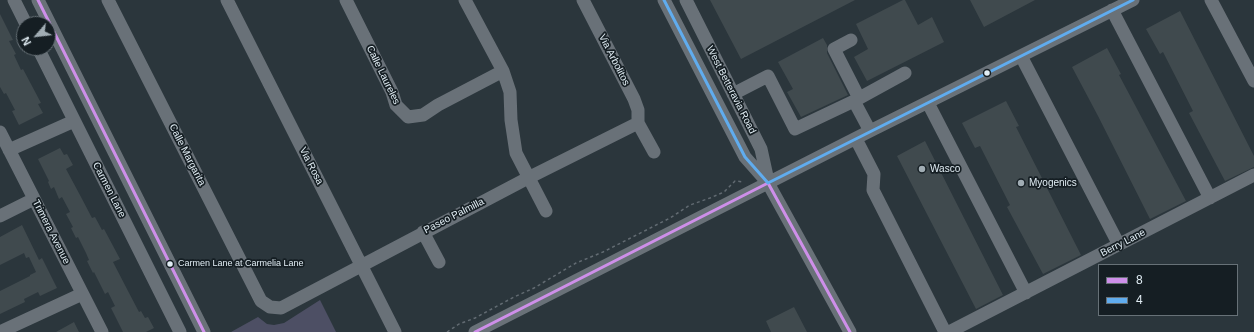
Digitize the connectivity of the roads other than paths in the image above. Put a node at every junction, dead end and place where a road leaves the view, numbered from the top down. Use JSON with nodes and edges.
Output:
{"nodes":[{"id":1,"x":14,"y":0,"type":"edge"},
{"id":2,"x":38,"y":0,"type":"edge"},
{"id":3,"x":108,"y":0,"type":"edge"},
{"id":4,"x":227,"y":0,"type":"edge"},
{"id":5,"x":346,"y":0,"type":"edge"},
{"id":6,"x":465,"y":0,"type":"edge"},
{"id":7,"x":583,"y":0,"type":"edge"},
{"id":8,"x":664,"y":0,"type":"edge"},
{"id":9,"x":686,"y":0,"type":"edge"},
{"id":10,"x":1133,"y":0,"type":"edge"},
{"id":11,"x":1211,"y":0,"type":"edge"},
{"id":12,"x":1112,"y":10,"type":"junction"},
{"id":13,"x":22,"y":16,"type":"edge"},
{"id":14,"x":851,"y":40,"type":"dead end"},
{"id":15,"x":42,"y":56,"type":"edge"},
{"id":16,"x":1021,"y":56,"type":"junction"},
{"id":17,"x":503,"y":71,"type":"junction"},
{"id":18,"x":905,"y":73,"type":"dead end"},
{"id":19,"x":1254,"y":81,"type":"edge"},
{"id":20,"x":733,"y":94,"type":"junction"},
{"id":21,"x":856,"y":100,"type":"junction"},
{"id":22,"x":928,"y":103,"type":"junction"},
{"id":23,"x":74,"y":121,"type":"junction"},
{"id":24,"x":638,"y":123,"type":"junction"},
{"id":25,"x":870,"y":131,"type":"junction"},
{"id":26,"x":0,"y":132,"type":"edge"},
{"id":27,"x":856,"y":139,"type":"junction"},
{"id":28,"x":9,"y":150,"type":"junction"},
{"id":29,"x":654,"y":152,"type":"dead end"},
{"id":30,"x":1254,"y":175,"type":"edge"},
{"id":31,"x":528,"y":178,"type":"junction"},
{"id":32,"x":768,"y":183,"type":"junction"},
{"id":33,"x":1210,"y":198,"type":"junction"},
{"id":34,"x":34,"y":199,"type":"junction"},
{"id":35,"x":546,"y":211,"type":"dead end"},
{"id":36,"x":0,"y":216,"type":"edge"},
{"id":37,"x":423,"y":232,"type":"junction"},
{"id":38,"x":1119,"y":245,"type":"junction"},
{"id":39,"x":439,"y":262,"type":"dead end"},
{"id":40,"x":361,"y":265,"type":"junction"},
{"id":41,"x":1026,"y":293,"type":"junction"},
{"id":42,"x":82,"y":294,"type":"junction"},
{"id":43,"x":270,"y":307,"type":"joint"},
{"id":44,"x":0,"y":332,"type":"edge"},
{"id":45,"x":102,"y":332,"type":"edge"},
{"id":46,"x":180,"y":332,"type":"edge"},
{"id":47,"x":204,"y":332,"type":"edge"},
{"id":48,"x":395,"y":332,"type":"edge"},
{"id":49,"x":475,"y":332,"type":"edge"},
{"id":50,"x":850,"y":332,"type":"edge"},
{"id":51,"x":945,"y":332,"type":"edge"},
{"id":52,"x":949,"y":332,"type":"edge"}],
"edges":[{"from":1,"to":13,"type":"street"},
{"from":2,"to":47,"type":"street"},
{"from":3,"to":43,"type":"street","name":"Calle Margarita"},
{"from":4,"to":40,"type":"street","name":"Via Rosa"},
{"from":5,"to":17,"type":"street","name":"Calle Laureles"},
{"from":6,"to":17,"type":"street"},
{"from":7,"to":24,"type":"street","name":"Via Arbolitos"},
{"from":8,"to":32,"type":"street","name":"West Betteravia Road"},
{"from":9,"to":20,"type":"street","name":"West Betteravia Road"},
{"from":10,"to":12,"type":"street"},
{"from":11,"to":19,"type":"street"},
{"from":12,"to":16,"type":"street"},
{"from":12,"to":33,"type":"street"},
{"from":14,"to":21,"type":"street"},
{"from":15,"to":23,"type":"street","name":"Carmen Lane"},
{"from":16,"to":22,"type":"street"},
{"from":16,"to":38,"type":"street"},
{"from":17,"to":31,"type":"street"},
{"from":18,"to":21,"type":"street"},
{"from":20,"to":21,"type":"street"},
{"from":20,"to":32,"type":"street","name":"West Betteravia Road"},
{"from":21,"to":25,"type":"street"},
{"from":22,"to":25,"type":"street"},
{"from":22,"to":41,"type":"street"},
{"from":23,"to":28,"type":"street"},
{"from":23,"to":46,"type":"street","name":"Carmen Lane"},
{"from":24,"to":29,"type":"street"},
{"from":24,"to":31,"type":"street","name":"Paseo Palmilla"},
{"from":25,"to":27,"type":"street"},
{"from":26,"to":28,"type":"street","name":"Trimera Avenue"},
{"from":27,"to":32,"type":"street"},
{"from":27,"to":51,"type":"street"},
{"from":28,"to":34,"type":"street","name":"Trimera Avenue"},
{"from":30,"to":33,"type":"street","name":"Berry Lane"},
{"from":31,"to":35,"type":"street"},
{"from":31,"to":37,"type":"street","name":"Paseo Palmilla"},
{"from":32,"to":49,"type":"street"},
{"from":32,"to":50,"type":"street","name":"West Betteravia Road"},
{"from":33,"to":38,"type":"street","name":"Berry Lane"},
{"from":34,"to":36,"type":"street"},
{"from":34,"to":42,"type":"street","name":"Trimera Avenue"},
{"from":37,"to":39,"type":"street"},
{"from":37,"to":40,"type":"street","name":"Paseo Palmilla"},
{"from":38,"to":41,"type":"street","name":"Berry Lane"},
{"from":40,"to":43,"type":"street","name":"Paseo Palmilla"},
{"from":40,"to":48,"type":"street","name":"Via Rosa"},
{"from":41,"to":52,"type":"street","name":"Berry Lane"},
{"from":42,"to":44,"type":"street"},
{"from":42,"to":45,"type":"street","name":"Trimera Avenue"}]}
